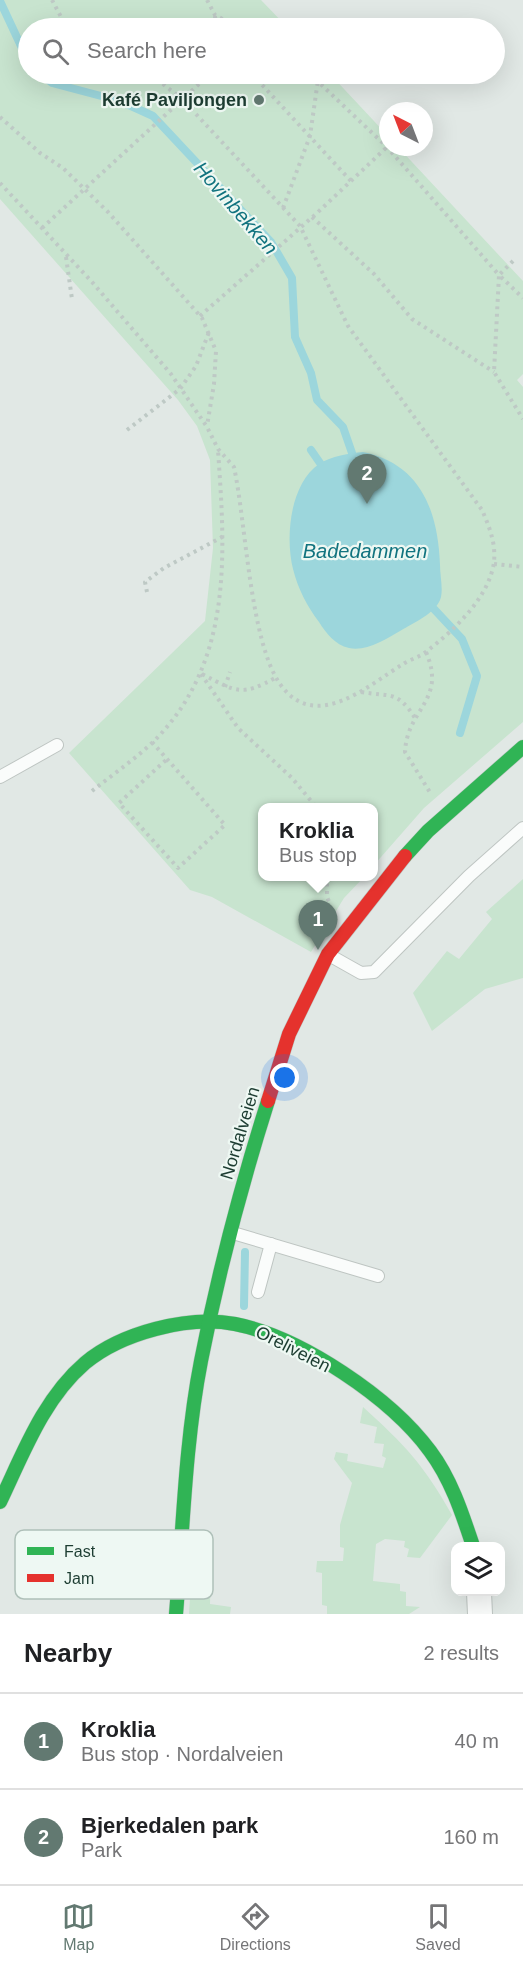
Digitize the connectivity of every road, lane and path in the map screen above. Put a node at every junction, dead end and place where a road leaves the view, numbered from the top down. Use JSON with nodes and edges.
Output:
{"nodes":[{"id":1,"x":52,"y":0,"type":"edge"},
{"id":2,"x":207,"y":0,"type":"edge"},
{"id":3,"x":215,"y":15,"type":"junction"},
{"id":4,"x":62,"y":18,"type":"edge"},
{"id":5,"x":215,"y":18,"type":"edge"},
{"id":6,"x":221,"y":18,"type":"edge"},
{"id":7,"x":163,"y":84,"type":"edge"},
{"id":8,"x":199,"y":84,"type":"edge"},
{"id":9,"x":261,"y":84,"type":"edge"},
{"id":10,"x":317,"y":84,"type":"edge"},
{"id":11,"x":322,"y":84,"type":"edge"},
{"id":12,"x":182,"y":99,"type":"junction"},
{"id":13,"x":0,"y":117,"type":"edge"},
{"id":14,"x":310,"y":136,"type":"junction"},
{"id":15,"x":379,"y":139,"type":"edge"},
{"id":16,"x":379,"y":155,"type":"edge"},
{"id":17,"x":395,"y":156,"type":"edge"},
{"id":18,"x":351,"y":182,"type":"junction"},
{"id":19,"x":0,"y":183,"type":"edge"},
{"id":20,"x":84,"y":189,"type":"junction"},
{"id":21,"x":284,"y":208,"type":"junction"},
{"id":22,"x":312,"y":217,"type":"junction"},
{"id":23,"x":300,"y":226,"type":"junction"},
{"id":24,"x":42,"y":228,"type":"junction"},
{"id":25,"x":66,"y":256,"type":"junction"},
{"id":26,"x":513,"y":261,"type":"dead end"},
{"id":27,"x":500,"y":275,"type":"junction"},
{"id":28,"x":523,"y":297,"type":"edge"},
{"id":29,"x":72,"y":299,"type":"dead end"},
{"id":30,"x":200,"y":316,"type":"junction"},
{"id":31,"x":209,"y":331,"type":"junction"},
{"id":32,"x":494,"y":372,"type":"junction"},
{"id":33,"x":180,"y":389,"type":"junction"},
{"id":34,"x":523,"y":419,"type":"edge"},
{"id":35,"x":207,"y":427,"type":"junction"},
{"id":36,"x":128,"y":430,"type":"dead end"},
{"id":37,"x":218,"y":449,"type":"junction"},
{"id":38,"x":224,"y":536,"type":"junction"},
{"id":39,"x":494,"y":564,"type":"junction"},
{"id":40,"x":523,"y":567,"type":"edge"},
{"id":41,"x":147,"y":592,"type":"dead end"},
{"id":42,"x":426,"y":652,"type":"junction"},
{"id":43,"x":230,"y":672,"type":"dead end"},
{"id":44,"x":201,"y":674,"type":"junction"},
{"id":45,"x":277,"y":677,"type":"junction"},
{"id":46,"x":225,"y":687,"type":"junction"},
{"id":47,"x":361,"y":692,"type":"junction"},
{"id":48,"x":415,"y":718,"type":"junction"},
{"id":49,"x":152,"y":742,"type":"junction"},
{"id":50,"x":57,"y":745,"type":"dead end"},
{"id":51,"x":523,"y":747,"type":"edge"},
{"id":52,"x":166,"y":760,"type":"junction"},
{"id":53,"x":0,"y":777,"type":"edge"},
{"id":54,"x":92,"y":791,"type":"dead end"},
{"id":55,"x":438,"y":801,"type":"dead end"},
{"id":56,"x":313,"y":803,"type":"edge"},
{"id":57,"x":523,"y":828,"type":"edge"},
{"id":58,"x":327,"y":881,"type":"edge"},
{"id":59,"x":332,"y":907,"type":"dead end"},
{"id":60,"x":328,"y":954,"type":"junction"},
{"id":61,"x":231,"y":1232,"type":"junction"},
{"id":62,"x":271,"y":1244,"type":"junction"},
{"id":63,"x":378,"y":1276,"type":"dead end"},
{"id":64,"x":258,"y":1292,"type":"dead end"},
{"id":65,"x":208,"y":1324,"type":"junction"},
{"id":66,"x":0,"y":1502,"type":"edge"},
{"id":67,"x":183,"y":1530,"type":"edge"},
{"id":68,"x":472,"y":1542,"type":"edge"},
{"id":69,"x":479,"y":1596,"type":"edge"},
{"id":70,"x":177,"y":1599,"type":"edge"},
{"id":71,"x":176,"y":1614,"type":"edge"},
{"id":72,"x":480,"y":1614,"type":"edge"}],
"edges":[{"from":1,"to":4,"type":"path"},
{"from":2,"to":3,"type":"path"},
{"from":3,"to":5,"type":"path"},
{"from":3,"to":6,"type":"path"},
{"from":7,"to":12,"type":"path"},
{"from":8,"to":12,"type":"path"},
{"from":9,"to":14,"type":"path"},
{"from":10,"to":14,"type":"path"},
{"from":11,"to":15,"type":"path"},
{"from":12,"to":20,"type":"path"},
{"from":12,"to":21,"type":"path"},
{"from":13,"to":20,"type":"path"},
{"from":14,"to":18,"type":"path"},
{"from":14,"to":21,"type":"path"},
{"from":16,"to":18,"type":"path"},
{"from":17,"to":27,"type":"path"},
{"from":18,"to":22,"type":"path"},
{"from":19,"to":24,"type":"path"},
{"from":20,"to":24,"type":"path"},
{"from":20,"to":30,"type":"path"},
{"from":21,"to":23,"type":"path"},
{"from":22,"to":23,"type":"path"},
{"from":22,"to":32,"type":"path"},
{"from":23,"to":30,"type":"path"},
{"from":23,"to":39,"type":"path"},
{"from":24,"to":25,"type":"path"},
{"from":25,"to":29,"type":"path"},
{"from":25,"to":33,"type":"path"},
{"from":26,"to":27,"type":"path"},
{"from":27,"to":28,"type":"path"},
{"from":27,"to":32,"type":"path"},
{"from":30,"to":31,"type":"path"},
{"from":31,"to":33,"type":"path"},
{"from":31,"to":35,"type":"path"},
{"from":32,"to":34,"type":"path"},
{"from":33,"to":35,"type":"path"},
{"from":33,"to":36,"type":"path"},
{"from":35,"to":37,"type":"path"},
{"from":37,"to":38,"type":"path"},
{"from":37,"to":45,"type":"path"},
{"from":38,"to":41,"type":"path"},
{"from":38,"to":44,"type":"path"},
{"from":39,"to":40,"type":"path"},
{"from":39,"to":42,"type":"path"},
{"from":42,"to":47,"type":"path"},
{"from":42,"to":48,"type":"path"},
{"from":43,"to":46,"type":"path"},
{"from":44,"to":46,"type":"path"},
{"from":44,"to":49,"type":"path"},
{"from":44,"to":56,"type":"path"},
{"from":45,"to":46,"type":"path"},
{"from":45,"to":47,"type":"path"},
{"from":47,"to":48,"type":"path"},
{"from":48,"to":55,"type":"path"},
{"from":49,"to":52,"type":"path"},
{"from":49,"to":54,"type":"path"},
{"from":50,"to":53,"type":"lane"},
{"from":51,"to":60,"type":"street","name":"Nordalveien"},
{"from":52,"to":52,"type":"path"},
{"from":57,"to":60,"type":"lane"},
{"from":58,"to":59,"type":"path"},
{"from":60,"to":61,"type":"street","name":"Nordalveien"},
{"from":61,"to":62,"type":"lane"},
{"from":61,"to":65,"type":"street","name":"Nordalveien"},
{"from":62,"to":63,"type":"lane"},
{"from":62,"to":64,"type":"lane"},
{"from":65,"to":66,"type":"street","name":"Oreliveien"},
{"from":65,"to":67,"type":"street","name":"Nordalveien"},
{"from":65,"to":68,"type":"street","name":"Oreliveien"},
{"from":69,"to":72,"type":"street"},
{"from":70,"to":71,"type":"street","name":"Nordalveien"}]}
